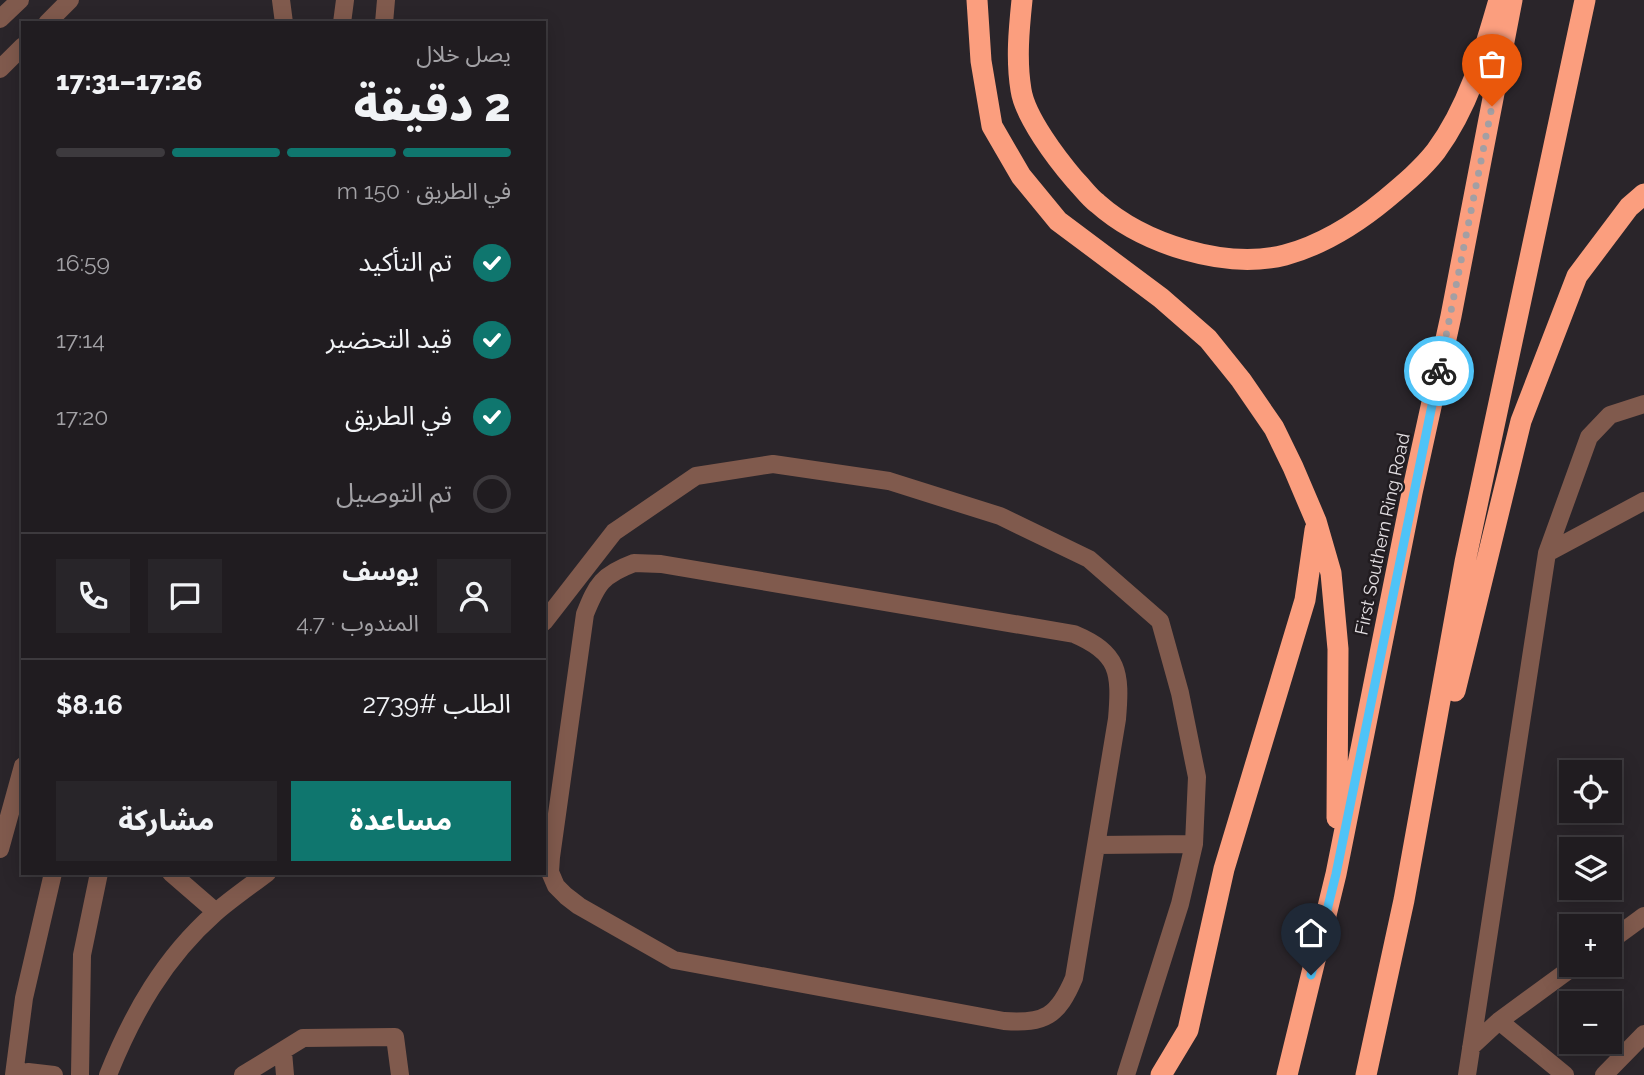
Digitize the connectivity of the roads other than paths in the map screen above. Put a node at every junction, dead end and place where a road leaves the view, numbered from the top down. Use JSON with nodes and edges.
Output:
{"nodes":[{"id":1,"x":20,"y":0,"type":"edge"},
{"id":2,"x":70,"y":0,"type":"edge"},
{"id":3,"x":281,"y":0,"type":"edge"},
{"id":4,"x":345,"y":0,"type":"edge"},
{"id":5,"x":386,"y":0,"type":"edge"},
{"id":6,"x":977,"y":0,"type":"edge"},
{"id":7,"x":1023,"y":0,"type":"edge"},
{"id":8,"x":1499,"y":0,"type":"edge"},
{"id":9,"x":1513,"y":0,"type":"edge"},
{"id":10,"x":1585,"y":0,"type":"edge"},
{"id":11,"x":1,"y":15,"type":"edge"},
{"id":12,"x":49,"y":21,"type":"edge"},
{"id":13,"x":284,"y":21,"type":"edge"},
{"id":14,"x":342,"y":21,"type":"edge"},
{"id":15,"x":384,"y":21,"type":"edge"},
{"id":16,"x":21,"y":48,"type":"edge"},
{"id":17,"x":0,"y":69,"type":"edge"},
{"id":18,"x":1644,"y":194,"type":"edge"},
{"id":19,"x":1644,"y":404,"type":"edge"},
{"id":20,"x":1644,"y":501,"type":"edge"},
{"id":21,"x":1316,"y":521,"type":"junction"},
{"id":22,"x":1547,"y":554,"type":"junction"},
{"id":23,"x":546,"y":619,"type":"edge"},
{"id":24,"x":21,"y":773,"type":"edge"},
{"id":25,"x":1194,"y":844,"type":"junction"},
{"id":26,"x":1097,"y":845,"type":"junction"},
{"id":27,"x":0,"y":849,"type":"edge"},
{"id":28,"x":1336,"y":874,"type":"junction"},
{"id":29,"x":53,"y":875,"type":"edge"},
{"id":30,"x":99,"y":875,"type":"edge"},
{"id":31,"x":174,"y":875,"type":"edge"},
{"id":32,"x":264,"y":875,"type":"edge"},
{"id":33,"x":1404,"y":900,"type":"junction"},
{"id":34,"x":216,"y":912,"type":"junction"},
{"id":35,"x":1644,"y":916,"type":"edge"},
{"id":36,"x":1622,"y":932,"type":"edge"},
{"id":37,"x":1559,"y":977,"type":"edge"},
{"id":38,"x":1499,"y":1021,"type":"junction"},
{"id":39,"x":1644,"y":1034,"type":"edge"},
{"id":40,"x":1471,"y":1047,"type":"junction"},
{"id":41,"x":283,"y":1052,"type":"junction"},
{"id":42,"x":15,"y":1075,"type":"edge"},
{"id":43,"x":54,"y":1075,"type":"edge"},
{"id":44,"x":80,"y":1075,"type":"edge"},
{"id":45,"x":108,"y":1075,"type":"edge"},
{"id":46,"x":243,"y":1075,"type":"edge"},
{"id":47,"x":285,"y":1075,"type":"edge"},
{"id":48,"x":400,"y":1075,"type":"edge"},
{"id":49,"x":1126,"y":1075,"type":"edge"},
{"id":50,"x":1161,"y":1075,"type":"edge"},
{"id":51,"x":1287,"y":1075,"type":"edge"},
{"id":52,"x":1366,"y":1075,"type":"edge"},
{"id":53,"x":1467,"y":1075,"type":"edge"},
{"id":54,"x":1564,"y":1075,"type":"edge"},
{"id":55,"x":1604,"y":1075,"type":"edge"}],
"edges":[{"from":1,"to":11,"type":"street"},
{"from":2,"to":12,"type":"street"},
{"from":3,"to":13,"type":"street"},
{"from":4,"to":14,"type":"street"},
{"from":5,"to":15,"type":"street"},
{"from":6,"to":21,"type":"highway"},
{"from":7,"to":8,"type":"highway"},
{"from":9,"to":28,"type":"highway","name":"First Southern Ring Road"},
{"from":10,"to":33,"type":"highway"},
{"from":16,"to":17,"type":"street"},
{"from":18,"to":33,"type":"highway"},
{"from":19,"to":22,"type":"street"},
{"from":20,"to":22,"type":"street"},
{"from":21,"to":28,"type":"highway"},
{"from":21,"to":50,"type":"highway"},
{"from":22,"to":40,"type":"street"},
{"from":23,"to":25,"type":"street"},
{"from":24,"to":27,"type":"street"},
{"from":25,"to":26,"type":"street"},
{"from":25,"to":49,"type":"street"},
{"from":26,"to":26,"type":"street"},
{"from":28,"to":51,"type":"highway","name":"First Southern Ring Road"},
{"from":29,"to":42,"type":"street"},
{"from":30,"to":44,"type":"street"},
{"from":31,"to":34,"type":"street"},
{"from":32,"to":34,"type":"street"},
{"from":33,"to":52,"type":"highway"},
{"from":34,"to":45,"type":"street"},
{"from":35,"to":36,"type":"street"},
{"from":37,"to":38,"type":"street"},
{"from":38,"to":40,"type":"street"},
{"from":38,"to":54,"type":"street"},
{"from":39,"to":55,"type":"street"},
{"from":40,"to":53,"type":"street"},
{"from":41,"to":46,"type":"street"},
{"from":41,"to":47,"type":"street"},
{"from":41,"to":48,"type":"street"},
{"from":42,"to":43,"type":"street"}]}
